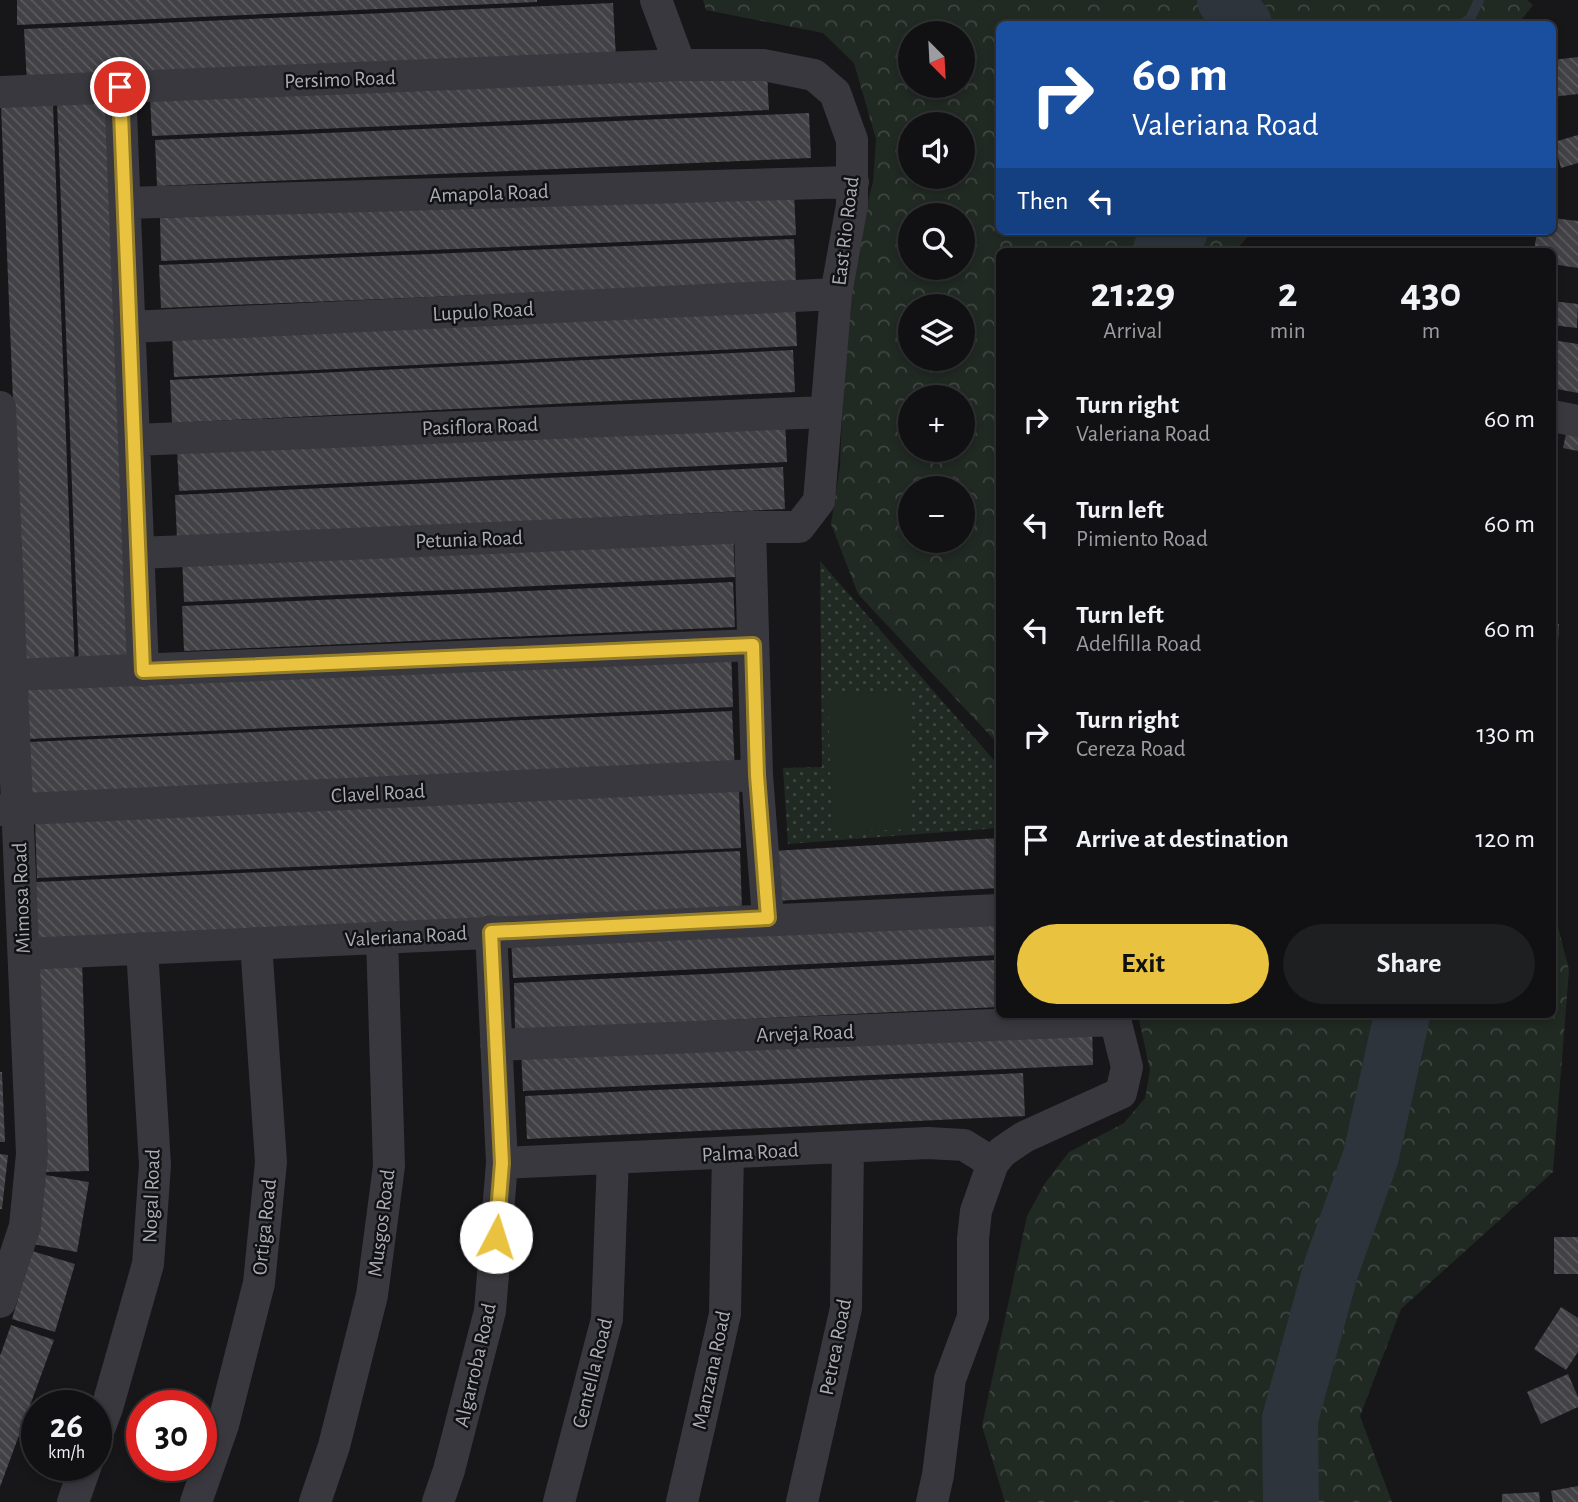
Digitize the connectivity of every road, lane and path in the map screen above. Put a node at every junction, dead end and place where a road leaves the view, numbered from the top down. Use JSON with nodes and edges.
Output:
{"nodes":[{"id":1,"x":656,"y":0,"type":"edge"},
{"id":2,"x":680,"y":65,"type":"junction"},
{"id":3,"x":120,"y":87,"type":"junction"},
{"id":4,"x":0,"y":92,"type":"edge"},
{"id":5,"x":853,"y":182,"type":"junction"},
{"id":6,"x":125,"y":203,"type":"junction"},
{"id":7,"x":836,"y":294,"type":"junction"},
{"id":8,"x":130,"y":327,"type":"junction"},
{"id":9,"x":0,"y":407,"type":"edge"},
{"id":10,"x":826,"y":412,"type":"junction"},
{"id":11,"x":1556,"y":417,"type":"edge"},
{"id":12,"x":1578,"y":421,"type":"edge"},
{"id":13,"x":134,"y":440,"type":"junction"},
{"id":14,"x":751,"y":527,"type":"junction"},
{"id":15,"x":799,"y":527,"type":"joint"},
{"id":16,"x":139,"y":553,"type":"junction"},
{"id":17,"x":753,"y":645,"type":"junction"},
{"id":18,"x":143,"y":671,"type":"junction"},
{"id":19,"x":12,"y":675,"type":"junction"},
{"id":20,"x":757,"y":775,"type":"junction"},
{"id":21,"x":9,"y":810,"type":"edge"},
{"id":22,"x":996,"y":910,"type":"edge"},
{"id":23,"x":768,"y":918,"type":"junction"},
{"id":24,"x":491,"y":932,"type":"junction"},
{"id":25,"x":382,"y":937,"type":"junction"},
{"id":26,"x":256,"y":943,"type":"junction"},
{"id":27,"x":142,"y":948,"type":"junction"},
{"id":28,"x":23,"y":954,"type":"junction"},
{"id":29,"x":1114,"y":1018,"type":"edge"},
{"id":30,"x":496,"y":1045,"type":"junction"},
{"id":31,"x":848,"y":1147,"type":"junction"},
{"id":32,"x":728,"y":1153,"type":"junction"},
{"id":33,"x":612,"y":1158,"type":"junction"},
{"id":34,"x":502,"y":1163,"type":"junction"},
{"id":35,"x":993,"y":1163,"type":"junction"},
{"id":36,"x":0,"y":1302,"type":"edge"},
{"id":37,"x":112,"y":1390,"type":"edge"},
{"id":38,"x":80,"y":1481,"type":"edge"},
{"id":39,"x":73,"y":1502,"type":"edge"},
{"id":40,"x":196,"y":1502,"type":"edge"},
{"id":41,"x":315,"y":1502,"type":"edge"},
{"id":42,"x":438,"y":1502,"type":"edge"},
{"id":43,"x":559,"y":1502,"type":"edge"},
{"id":44,"x":682,"y":1502,"type":"edge"},
{"id":45,"x":802,"y":1502,"type":"edge"},
{"id":46,"x":932,"y":1502,"type":"edge"}],
"edges":[{"from":1,"to":2,"type":"street"},
{"from":2,"to":3,"type":"street","name":"Persimo Road"},
{"from":2,"to":5,"type":"street","name":"East Rio Road"},
{"from":3,"to":4,"type":"street","name":"Persimo Road"},
{"from":3,"to":6,"type":"street"},
{"from":5,"to":6,"type":"street","name":"Amapola Road"},
{"from":5,"to":7,"type":"street","name":"East Rio Road"},
{"from":6,"to":8,"type":"street"},
{"from":7,"to":8,"type":"street","name":"Lupulo Road"},
{"from":7,"to":10,"type":"street","name":"East Rio Road"},
{"from":8,"to":13,"type":"street"},
{"from":9,"to":19,"type":"street","name":"Mimosa Road"},
{"from":10,"to":13,"type":"street","name":"Pasiflora Road"},
{"from":10,"to":15,"type":"street","name":"East Rio Road"},
{"from":11,"to":12,"type":"street"},
{"from":13,"to":16,"type":"street"},
{"from":14,"to":15,"type":"street","name":"Petunia Road"},
{"from":14,"to":16,"type":"street","name":"Petunia Road"},
{"from":14,"to":17,"type":"street"},
{"from":16,"to":18,"type":"street"},
{"from":17,"to":18,"type":"street"},
{"from":17,"to":20,"type":"street"},
{"from":18,"to":19,"type":"street"},
{"from":19,"to":21,"type":"street","name":"Mimosa Road"},
{"from":20,"to":21,"type":"street","name":"Clavel Road"},
{"from":20,"to":23,"type":"street"},
{"from":21,"to":28,"type":"street","name":"Mimosa Road"},
{"from":22,"to":23,"type":"street","name":"Valeriana Road"},
{"from":23,"to":24,"type":"street","name":"Valeriana Road"},
{"from":24,"to":25,"type":"street","name":"Valeriana Road"},
{"from":24,"to":30,"type":"street","name":"Algarroba Road"},
{"from":25,"to":26,"type":"street","name":"Valeriana Road"},
{"from":25,"to":41,"type":"street","name":"Musgos Road"},
{"from":26,"to":27,"type":"street","name":"Valeriana Road"},
{"from":26,"to":40,"type":"street","name":"Ortiga Road"},
{"from":27,"to":28,"type":"street","name":"Valeriana Road"},
{"from":27,"to":37,"type":"street","name":"Nogal Road"},
{"from":28,"to":36,"type":"street","name":"Mimosa Road"},
{"from":29,"to":30,"type":"street","name":"Arveja Road"},
{"from":29,"to":35,"type":"street"},
{"from":30,"to":34,"type":"street","name":"Algarroba Road"},
{"from":31,"to":32,"type":"street","name":"Palma Road"},
{"from":31,"to":35,"type":"street","name":"Palma Road"},
{"from":31,"to":45,"type":"street","name":"Petrea Road"},
{"from":32,"to":33,"type":"street","name":"Palma Road"},
{"from":32,"to":44,"type":"street","name":"Manzana Road"},
{"from":33,"to":34,"type":"street","name":"Palma Road"},
{"from":33,"to":43,"type":"street","name":"Centella Road"},
{"from":34,"to":42,"type":"street","name":"Algarroba Road"},
{"from":35,"to":46,"type":"street"},
{"from":38,"to":39,"type":"street"}]}
